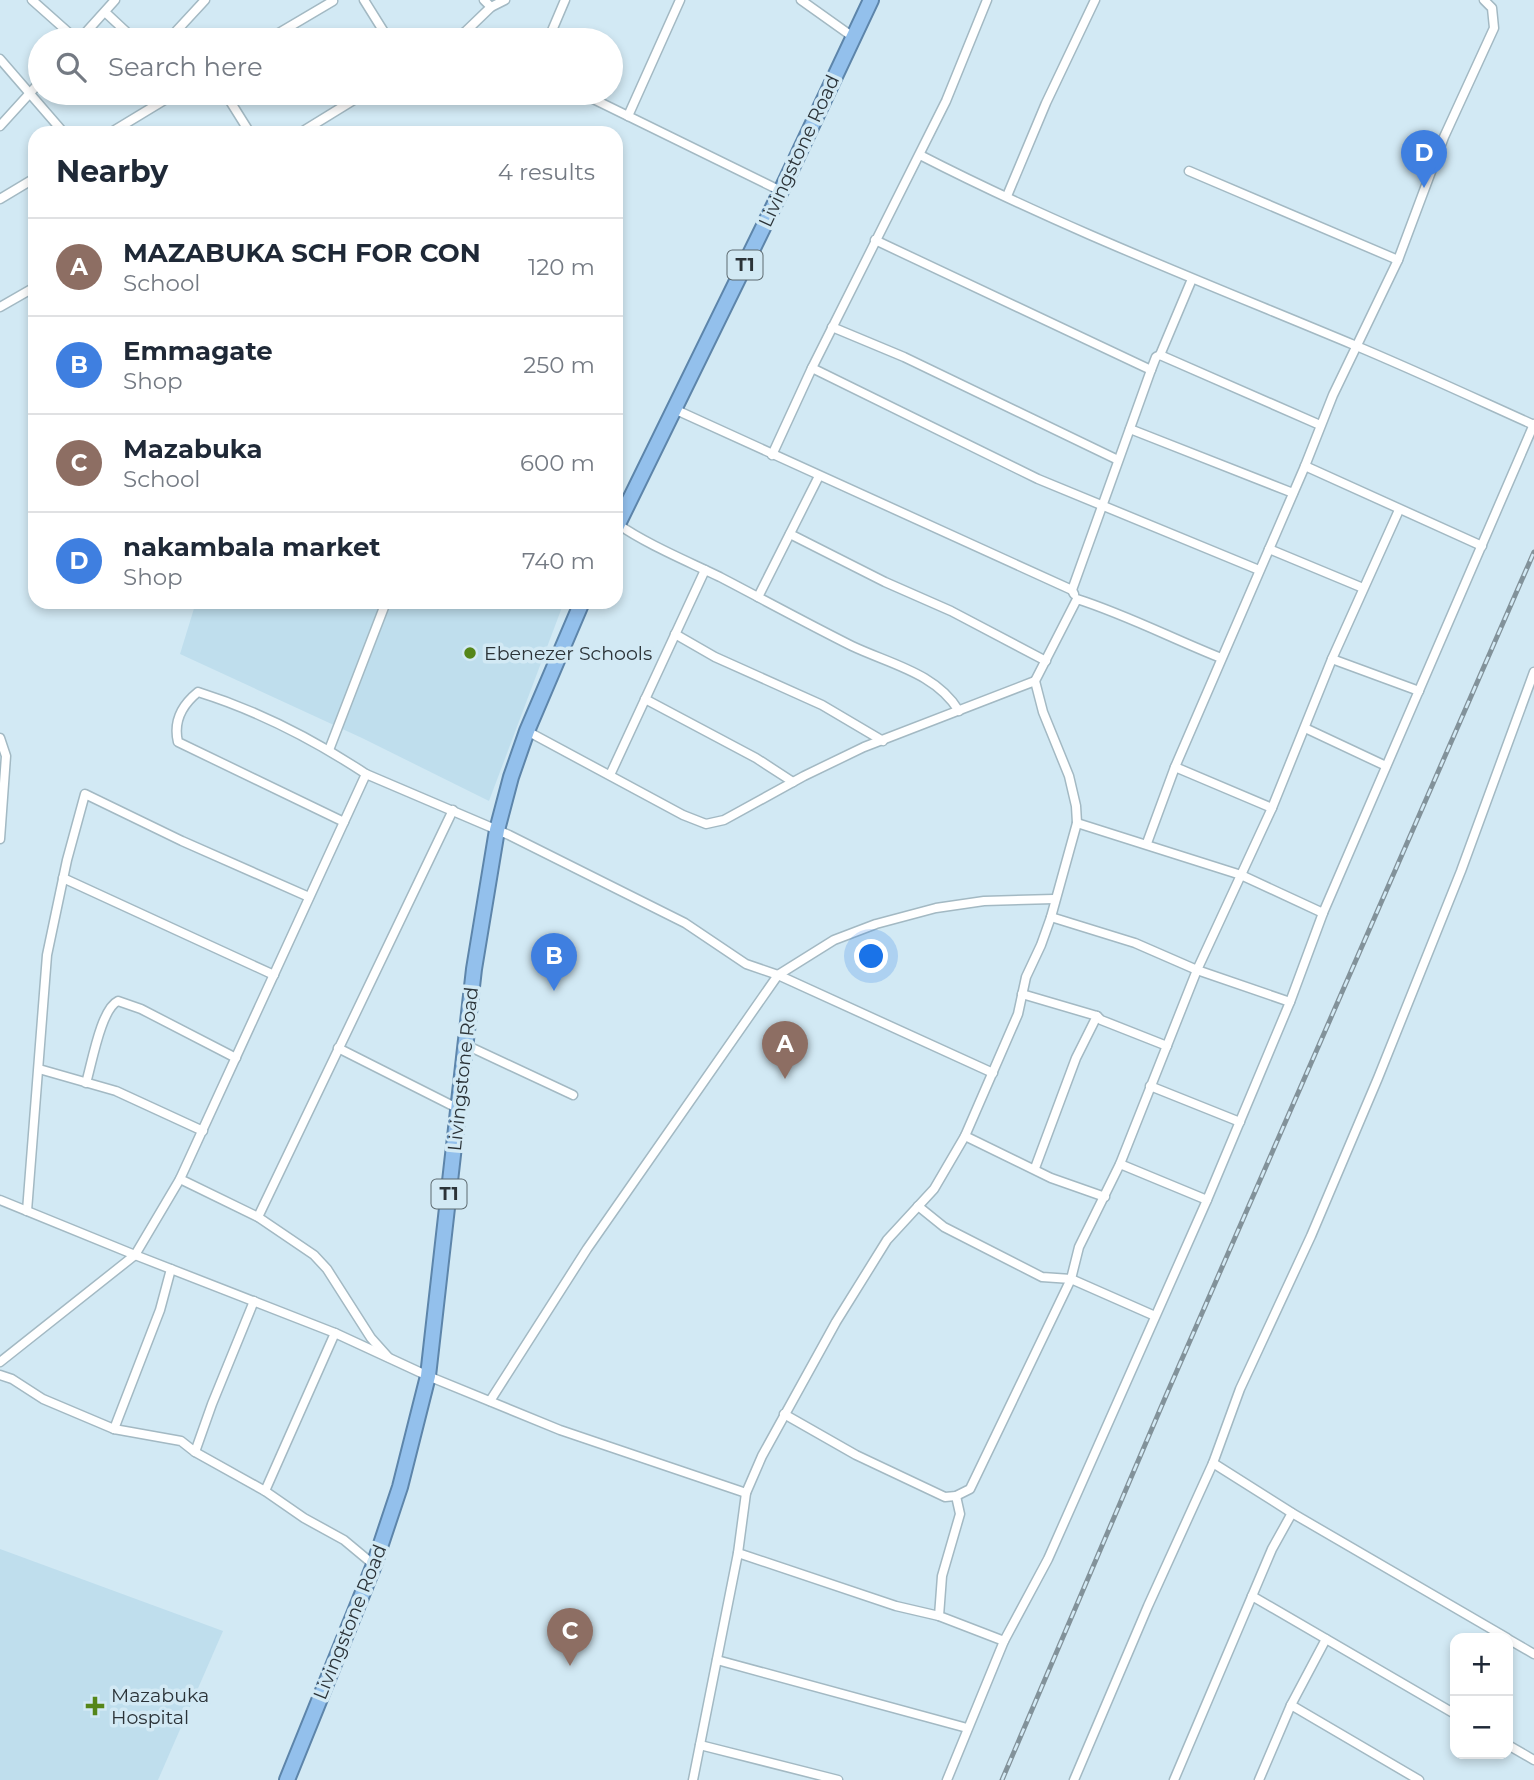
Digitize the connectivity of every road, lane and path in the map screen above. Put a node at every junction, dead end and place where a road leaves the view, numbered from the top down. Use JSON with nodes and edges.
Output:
{"nodes":[{"id":1,"x":32,"y":0,"type":"edge"},
{"id":2,"x":115,"y":0,"type":"edge"},
{"id":3,"x":205,"y":0,"type":"edge"},
{"id":4,"x":333,"y":0,"type":"edge"},
{"id":5,"x":364,"y":0,"type":"edge"},
{"id":6,"x":484,"y":0,"type":"edge"},
{"id":7,"x":505,"y":0,"type":"edge"},
{"id":8,"x":565,"y":0,"type":"edge"},
{"id":9,"x":680,"y":0,"type":"edge"},
{"id":10,"x":801,"y":0,"type":"edge"},
{"id":11,"x":870,"y":0,"type":"edge"},
{"id":12,"x":988,"y":0,"type":"edge"},
{"id":13,"x":1095,"y":0,"type":"edge"},
{"id":14,"x":1484,"y":0,"type":"edge"},
{"id":15,"x":491,"y":8,"type":"junction"},
{"id":16,"x":105,"y":12,"type":"junction"},
{"id":17,"x":64,"y":28,"type":"edge"},
{"id":18,"x":90,"y":28,"type":"edge"},
{"id":19,"x":122,"y":28,"type":"edge"},
{"id":20,"x":179,"y":28,"type":"edge"},
{"id":21,"x":287,"y":28,"type":"edge"},
{"id":22,"x":382,"y":28,"type":"edge"},
{"id":23,"x":469,"y":28,"type":"edge"},
{"id":24,"x":553,"y":28,"type":"edge"},
{"id":25,"x":853,"y":37,"type":"junction"},
{"id":26,"x":0,"y":59,"type":"edge"},
{"id":27,"x":28,"y":90,"type":"edge"},
{"id":28,"x":28,"y":94,"type":"edge"},
{"id":29,"x":41,"y":105,"type":"edge"},
{"id":30,"x":156,"y":105,"type":"edge"},
{"id":31,"x":232,"y":105,"type":"edge"},
{"id":32,"x":346,"y":105,"type":"edge"},
{"id":33,"x":605,"y":105,"type":"edge"},
{"id":34,"x":628,"y":116,"type":"junction"},
{"id":35,"x":0,"y":126,"type":"edge"},
{"id":36,"x":58,"y":126,"type":"edge"},
{"id":37,"x":122,"y":126,"type":"edge"},
{"id":38,"x":246,"y":126,"type":"edge"},
{"id":39,"x":311,"y":126,"type":"edge"},
{"id":40,"x":920,"y":155,"type":"junction"},
{"id":41,"x":1189,"y":171,"type":"dead end"},
{"id":42,"x":28,"y":182,"type":"edge"},
{"id":43,"x":781,"y":191,"type":"junction"},
{"id":44,"x":1007,"y":196,"type":"junction"},
{"id":45,"x":0,"y":199,"type":"edge"},
{"id":46,"x":875,"y":240,"type":"junction"},
{"id":47,"x":1398,"y":260,"type":"junction"},
{"id":48,"x":1192,"y":279,"type":"junction"},
{"id":49,"x":28,"y":291,"type":"edge"},
{"id":50,"x":0,"y":307,"type":"edge"},
{"id":51,"x":832,"y":327,"type":"junction"},
{"id":52,"x":1356,"y":346,"type":"junction"},
{"id":53,"x":1160,"y":355,"type":"junction"},
{"id":54,"x":812,"y":368,"type":"junction"},
{"id":55,"x":1151,"y":370,"type":"junction"},
{"id":56,"x":674,"y":409,"type":"junction"},
{"id":57,"x":1534,"y":424,"type":"edge"},
{"id":58,"x":1320,"y":425,"type":"junction"},
{"id":59,"x":1130,"y":429,"type":"junction"},
{"id":60,"x":772,"y":455,"type":"junction"},
{"id":61,"x":1118,"y":460,"type":"junction"},
{"id":62,"x":1305,"y":466,"type":"junction"},
{"id":63,"x":819,"y":477,"type":"junction"},
{"id":64,"x":1293,"y":493,"type":"junction"},
{"id":65,"x":1101,"y":506,"type":"junction"},
{"id":66,"x":1399,"y":510,"type":"junction"},
{"id":67,"x":623,"y":513,"type":"edge"},
{"id":68,"x":623,"y":528,"type":"edge"},
{"id":69,"x":790,"y":534,"type":"junction"},
{"id":70,"x":1482,"y":546,"type":"junction"},
{"id":71,"x":1269,"y":549,"type":"junction"},
{"id":72,"x":705,"y":570,"type":"junction"},
{"id":73,"x":1259,"y":570,"type":"junction"},
{"id":74,"x":1363,"y":588,"type":"junction"},
{"id":75,"x":1072,"y":590,"type":"junction"},
{"id":76,"x":758,"y":597,"type":"junction"},
{"id":77,"x":1077,"y":599,"type":"junction"},
{"id":78,"x":383,"y":609,"type":"edge"},
{"id":79,"x":579,"y":609,"type":"edge"},
{"id":80,"x":675,"y":634,"type":"junction"},
{"id":81,"x":1221,"y":658,"type":"junction"},
{"id":82,"x":1332,"y":659,"type":"junction"},
{"id":83,"x":1046,"y":660,"type":"junction"},
{"id":84,"x":1534,"y":672,"type":"edge"},
{"id":85,"x":1035,"y":681,"type":"junction"},
{"id":86,"x":1419,"y":691,"type":"junction"},
{"id":87,"x":645,"y":699,"type":"junction"},
{"id":88,"x":959,"y":711,"type":"junction"},
{"id":89,"x":1305,"y":728,"type":"junction"},
{"id":90,"x":527,"y":731,"type":"junction"},
{"id":91,"x":0,"y":738,"type":"edge"},
{"id":92,"x":883,"y":741,"type":"junction"},
{"id":93,"x":329,"y":750,"type":"junction"},
{"id":94,"x":1386,"y":766,"type":"junction"},
{"id":95,"x":1175,"y":767,"type":"junction"},
{"id":96,"x":366,"y":774,"type":"junction"},
{"id":97,"x":610,"y":775,"type":"junction"},
{"id":98,"x":793,"y":782,"type":"junction"},
{"id":99,"x":1272,"y":808,"type":"junction"},
{"id":100,"x":453,"y":810,"type":"junction"},
{"id":101,"x":344,"y":822,"type":"junction"},
{"id":102,"x":1077,"y":823,"type":"junction"},
{"id":103,"x":497,"y":830,"type":"junction"},
{"id":104,"x":0,"y":839,"type":"edge"},
{"id":105,"x":1147,"y":843,"type":"junction"},
{"id":106,"x":1241,"y":875,"type":"junction"},
{"id":107,"x":64,"y":878,"type":"junction"},
{"id":108,"x":309,"y":897,"type":"junction"},
{"id":109,"x":1054,"y":899,"type":"junction"},
{"id":110,"x":1323,"y":913,"type":"junction"},
{"id":111,"x":1051,"y":917,"type":"junction"},
{"id":112,"x":1196,"y":970,"type":"junction"},
{"id":113,"x":274,"y":975,"type":"junction"},
{"id":114,"x":778,"y":975,"type":"junction"},
{"id":115,"x":1022,"y":994,"type":"junction"},
{"id":116,"x":1290,"y":1002,"type":"junction"},
{"id":117,"x":1097,"y":1016,"type":"junction"},
{"id":118,"x":466,"y":1045,"type":"junction"},
{"id":119,"x":1167,"y":1046,"type":"junction"},
{"id":120,"x":338,"y":1048,"type":"junction"},
{"id":121,"x":236,"y":1058,"type":"junction"},
{"id":122,"x":39,"y":1069,"type":"junction"},
{"id":123,"x":993,"y":1073,"type":"junction"},
{"id":124,"x":86,"y":1083,"type":"junction"},
{"id":125,"x":1150,"y":1086,"type":"junction"},
{"id":126,"x":573,"y":1095,"type":"dead end"},
{"id":127,"x":459,"y":1109,"type":"junction"},
{"id":128,"x":1240,"y":1122,"type":"junction"},
{"id":129,"x":204,"y":1131,"type":"junction"},
{"id":130,"x":965,"y":1136,"type":"junction"},
{"id":131,"x":1120,"y":1164,"type":"junction"},
{"id":132,"x":1035,"y":1168,"type":"junction"},
{"id":133,"x":180,"y":1179,"type":"junction"},
{"id":134,"x":1105,"y":1197,"type":"junction"},
{"id":135,"x":0,"y":1200,"type":"edge"},
{"id":136,"x":1207,"y":1200,"type":"junction"},
{"id":137,"x":918,"y":1206,"type":"junction"},
{"id":138,"x":27,"y":1211,"type":"junction"},
{"id":139,"x":258,"y":1217,"type":"junction"},
{"id":140,"x":135,"y":1255,"type":"junction"},
{"id":141,"x":171,"y":1269,"type":"junction"},
{"id":142,"x":1070,"y":1279,"type":"junction"},
{"id":143,"x":254,"y":1301,"type":"junction"},
{"id":144,"x":1155,"y":1316,"type":"junction"},
{"id":145,"x":335,"y":1333,"type":"junction"},
{"id":146,"x":390,"y":1360,"type":"junction"},
{"id":147,"x":0,"y":1362,"type":"edge"},
{"id":148,"x":0,"y":1375,"type":"edge"},
{"id":149,"x":428,"y":1376,"type":"junction"},
{"id":150,"x":490,"y":1401,"type":"junction"},
{"id":151,"x":784,"y":1414,"type":"junction"},
{"id":152,"x":114,"y":1429,"type":"junction"},
{"id":153,"x":195,"y":1452,"type":"junction"},
{"id":154,"x":1213,"y":1464,"type":"junction"},
{"id":155,"x":265,"y":1491,"type":"junction"},
{"id":156,"x":746,"y":1493,"type":"junction"},
{"id":157,"x":956,"y":1496,"type":"junction"},
{"id":158,"x":1292,"y":1513,"type":"junction"},
{"id":159,"x":738,"y":1553,"type":"junction"},
{"id":160,"x":374,"y":1565,"type":"junction"},
{"id":161,"x":1252,"y":1596,"type":"junction"},
{"id":162,"x":939,"y":1616,"type":"junction"},
{"id":163,"x":1498,"y":1633,"type":"edge"},
{"id":164,"x":1326,"y":1639,"type":"junction"},
{"id":165,"x":1004,"y":1641,"type":"junction"},
{"id":166,"x":1513,"y":1642,"type":"edge"},
{"id":167,"x":1534,"y":1654,"type":"edge"},
{"id":168,"x":717,"y":1660,"type":"junction"},
{"id":169,"x":1291,"y":1705,"type":"junction"},
{"id":170,"x":1450,"y":1711,"type":"edge"},
{"id":171,"x":967,"y":1728,"type":"junction"},
{"id":172,"x":701,"y":1745,"type":"junction"},
{"id":173,"x":1513,"y":1748,"type":"edge"},
{"id":174,"x":1534,"y":1760,"type":"edge"},
{"id":175,"x":287,"y":1780,"type":"edge"},
{"id":176,"x":694,"y":1780,"type":"edge"},
{"id":177,"x":838,"y":1780,"type":"edge"},
{"id":178,"x":947,"y":1780,"type":"edge"},
{"id":179,"x":1074,"y":1780,"type":"edge"},
{"id":180,"x":1174,"y":1780,"type":"edge"},
{"id":181,"x":1259,"y":1780,"type":"edge"},
{"id":182,"x":1419,"y":1780,"type":"edge"}],
"edges":[{"from":1,"to":17,"type":"street"},
{"from":2,"to":16,"type":"street"},
{"from":3,"to":20,"type":"street"},
{"from":4,"to":21,"type":"street"},
{"from":5,"to":22,"type":"street"},
{"from":6,"to":15,"type":"street"},
{"from":7,"to":15,"type":"street"},
{"from":8,"to":24,"type":"street"},
{"from":9,"to":34,"type":"street"},
{"from":10,"to":25,"type":"street"},
{"from":11,"to":25,"type":"highway","name":"Livingstone Road","number":"T1"},
{"from":12,"to":40,"type":"street"},
{"from":13,"to":44,"type":"street"},
{"from":14,"to":47,"type":"street"},
{"from":15,"to":23,"type":"street"},
{"from":16,"to":18,"type":"street"},
{"from":16,"to":19,"type":"street"},
{"from":25,"to":43,"type":"highway","name":"Livingstone Road","number":"T1"},
{"from":26,"to":27,"type":"street"},
{"from":28,"to":35,"type":"street"},
{"from":29,"to":36,"type":"street"},
{"from":30,"to":37,"type":"street"},
{"from":31,"to":38,"type":"street"},
{"from":32,"to":39,"type":"street"},
{"from":33,"to":34,"type":"street"},
{"from":34,"to":43,"type":"street"},
{"from":40,"to":44,"type":"street"},
{"from":40,"to":46,"type":"street"},
{"from":41,"to":47,"type":"street"},
{"from":42,"to":45,"type":"street"},
{"from":43,"to":56,"type":"highway","name":"Livingstone Road","number":"T1"},
{"from":44,"to":48,"type":"street"},
{"from":46,"to":51,"type":"street"},
{"from":46,"to":55,"type":"street"},
{"from":47,"to":52,"type":"street"},
{"from":48,"to":52,"type":"street"},
{"from":48,"to":53,"type":"street"},
{"from":49,"to":50,"type":"street"},
{"from":51,"to":54,"type":"street"},
{"from":51,"to":61,"type":"street"},
{"from":52,"to":57,"type":"street"},
{"from":52,"to":58,"type":"street"},
{"from":53,"to":55,"type":"street"},
{"from":53,"to":58,"type":"street"},
{"from":54,"to":60,"type":"street"},
{"from":54,"to":65,"type":"street"},
{"from":55,"to":59,"type":"street"},
{"from":56,"to":60,"type":"street"},
{"from":56,"to":67,"type":"highway","name":"Livingstone Road","number":"T1"},
{"from":57,"to":70,"type":"street"},
{"from":58,"to":62,"type":"street"},
{"from":59,"to":61,"type":"street"},
{"from":59,"to":64,"type":"street"},
{"from":60,"to":63,"type":"street"},
{"from":61,"to":65,"type":"street"},
{"from":62,"to":64,"type":"street"},
{"from":62,"to":66,"type":"street"},
{"from":63,"to":69,"type":"street"},
{"from":63,"to":75,"type":"street"},
{"from":64,"to":71,"type":"street"},
{"from":65,"to":73,"type":"street"},
{"from":65,"to":75,"type":"street"},
{"from":66,"to":70,"type":"street"},
{"from":66,"to":74,"type":"street"},
{"from":68,"to":72,"type":"street"},
{"from":69,"to":76,"type":"street"},
{"from":69,"to":83,"type":"street"},
{"from":70,"to":86,"type":"street"},
{"from":71,"to":73,"type":"street"},
{"from":71,"to":74,"type":"street"},
{"from":72,"to":76,"type":"street"},
{"from":72,"to":80,"type":"street"},
{"from":73,"to":81,"type":"street"},
{"from":74,"to":82,"type":"street"},
{"from":75,"to":77,"type":"street"},
{"from":76,"to":88,"type":"street"},
{"from":77,"to":81,"type":"street"},
{"from":77,"to":83,"type":"street"},
{"from":78,"to":93,"type":"street"},
{"from":79,"to":90,"type":"highway","name":"Livingstone Road","number":"T1"},
{"from":80,"to":87,"type":"street"},
{"from":80,"to":92,"type":"street"},
{"from":81,"to":95,"type":"street"},
{"from":82,"to":86,"type":"street"},
{"from":82,"to":89,"type":"street"},
{"from":83,"to":85,"type":"street"},
{"from":84,"to":154,"type":"street"},
{"from":85,"to":88,"type":"street"},
{"from":85,"to":102,"type":"street"},
{"from":86,"to":94,"type":"street"},
{"from":87,"to":97,"type":"street"},
{"from":87,"to":98,"type":"street"},
{"from":88,"to":92,"type":"street"},
{"from":89,"to":94,"type":"street"},
{"from":89,"to":99,"type":"street"},
{"from":90,"to":97,"type":"street"},
{"from":90,"to":103,"type":"highway","name":"Livingstone Road","number":"T1"},
{"from":91,"to":104,"type":"street"},
{"from":92,"to":98,"type":"street"},
{"from":93,"to":96,"type":"street"},
{"from":93,"to":101,"type":"street"},
{"from":94,"to":110,"type":"street"},
{"from":95,"to":99,"type":"street"},
{"from":95,"to":105,"type":"street"},
{"from":96,"to":100,"type":"street"},
{"from":96,"to":101,"type":"street"},
{"from":97,"to":98,"type":"street"},
{"from":99,"to":106,"type":"street"},
{"from":100,"to":103,"type":"street"},
{"from":100,"to":120,"type":"street"},
{"from":101,"to":108,"type":"street"},
{"from":102,"to":105,"type":"street"},
{"from":102,"to":109,"type":"street"},
{"from":103,"to":114,"type":"street"},
{"from":103,"to":118,"type":"highway","name":"Livingstone Road","number":"T1"},
{"from":105,"to":106,"type":"street"},
{"from":106,"to":110,"type":"street"},
{"from":106,"to":112,"type":"street"},
{"from":107,"to":108,"type":"street"},
{"from":107,"to":113,"type":"street"},
{"from":107,"to":122,"type":"street"},
{"from":108,"to":113,"type":"street"},
{"from":109,"to":111,"type":"street"},
{"from":109,"to":114,"type":"street"},
{"from":110,"to":116,"type":"street"},
{"from":111,"to":112,"type":"street"},
{"from":111,"to":115,"type":"street"},
{"from":112,"to":116,"type":"street"},
{"from":112,"to":119,"type":"street"},
{"from":113,"to":121,"type":"street"},
{"from":114,"to":123,"type":"street"},
{"from":114,"to":150,"type":"street"},
{"from":115,"to":117,"type":"street"},
{"from":115,"to":123,"type":"street"},
{"from":116,"to":128,"type":"street"},
{"from":117,"to":119,"type":"street"},
{"from":117,"to":132,"type":"street"},
{"from":118,"to":126,"type":"street"},
{"from":118,"to":127,"type":"highway","name":"Livingstone Road","number":"T1"},
{"from":119,"to":125,"type":"street"},
{"from":120,"to":127,"type":"street"},
{"from":120,"to":139,"type":"street"},
{"from":121,"to":124,"type":"street"},
{"from":121,"to":129,"type":"street"},
{"from":122,"to":124,"type":"street"},
{"from":122,"to":138,"type":"street"},
{"from":123,"to":130,"type":"street"},
{"from":124,"to":129,"type":"street"},
{"from":125,"to":128,"type":"street"},
{"from":125,"to":131,"type":"street"},
{"from":127,"to":149,"type":"highway","name":"Livingstone Road","number":"T1"},
{"from":128,"to":136,"type":"street"},
{"from":129,"to":133,"type":"street"},
{"from":130,"to":132,"type":"street"},
{"from":130,"to":137,"type":"street"},
{"from":131,"to":134,"type":"street"},
{"from":131,"to":136,"type":"street"},
{"from":132,"to":134,"type":"street"},
{"from":133,"to":139,"type":"street"},
{"from":133,"to":140,"type":"street"},
{"from":134,"to":142,"type":"street"},
{"from":135,"to":138,"type":"street"},
{"from":136,"to":144,"type":"street"},
{"from":137,"to":142,"type":"street"},
{"from":137,"to":151,"type":"street"},
{"from":138,"to":140,"type":"street"},
{"from":139,"to":146,"type":"street"},
{"from":140,"to":141,"type":"street"},
{"from":140,"to":147,"type":"street"},
{"from":141,"to":143,"type":"street"},
{"from":141,"to":152,"type":"street"},
{"from":142,"to":144,"type":"street"},
{"from":142,"to":157,"type":"street"},
{"from":143,"to":145,"type":"street"},
{"from":143,"to":153,"type":"street"},
{"from":144,"to":165,"type":"street"},
{"from":145,"to":146,"type":"street"},
{"from":145,"to":155,"type":"street"},
{"from":146,"to":149,"type":"street"},
{"from":148,"to":152,"type":"street"},
{"from":149,"to":150,"type":"street"},
{"from":149,"to":160,"type":"highway","name":"Livingstone Road","number":"T1"},
{"from":150,"to":156,"type":"street"},
{"from":151,"to":156,"type":"street"},
{"from":151,"to":157,"type":"street"},
{"from":152,"to":153,"type":"street"},
{"from":153,"to":155,"type":"street"},
{"from":154,"to":158,"type":"street"},
{"from":154,"to":179,"type":"street"},
{"from":155,"to":160,"type":"street"},
{"from":156,"to":159,"type":"street"},
{"from":157,"to":162,"type":"street"},
{"from":158,"to":161,"type":"street"},
{"from":158,"to":163,"type":"street"},
{"from":159,"to":162,"type":"street"},
{"from":159,"to":168,"type":"street"},
{"from":160,"to":175,"type":"highway","name":"Livingstone Road","number":"T1"},
{"from":161,"to":164,"type":"street"},
{"from":161,"to":180,"type":"street"},
{"from":162,"to":165,"type":"street"},
{"from":164,"to":169,"type":"street"},
{"from":164,"to":170,"type":"street"},
{"from":165,"to":171,"type":"street"},
{"from":166,"to":167,"type":"street"},
{"from":168,"to":171,"type":"street"},
{"from":168,"to":172,"type":"street"},
{"from":169,"to":181,"type":"street"},
{"from":169,"to":182,"type":"street"},
{"from":171,"to":178,"type":"street"},
{"from":172,"to":176,"type":"street"},
{"from":172,"to":177,"type":"street"},
{"from":173,"to":174,"type":"street"}]}
